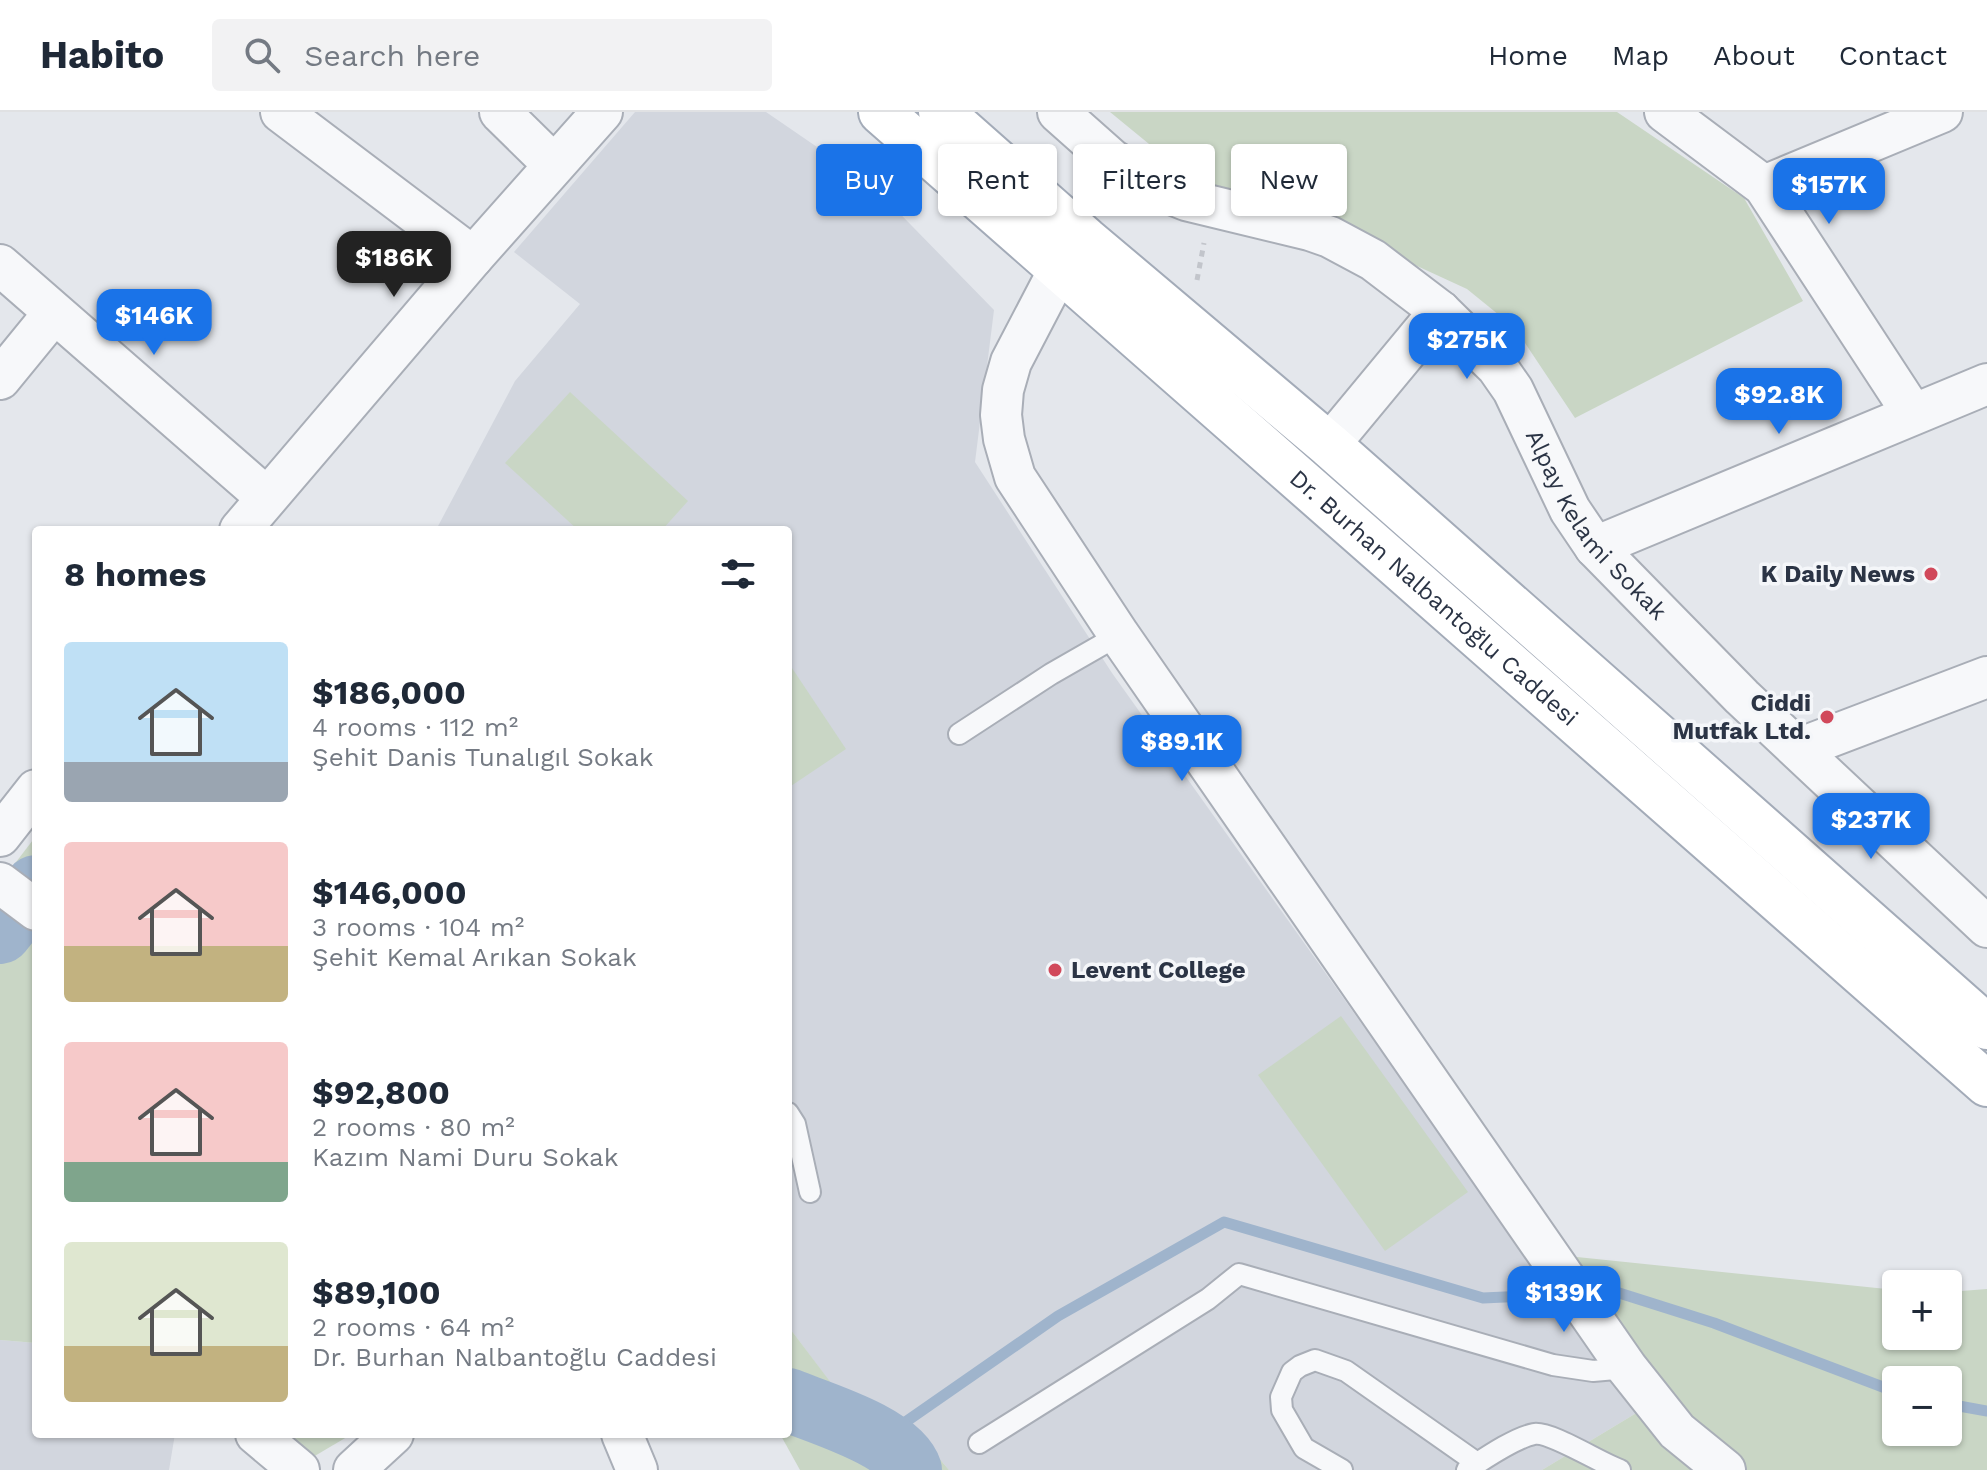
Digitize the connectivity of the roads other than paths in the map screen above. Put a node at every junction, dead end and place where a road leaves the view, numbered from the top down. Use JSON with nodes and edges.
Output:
{"nodes":[{"id":1,"x":281,"y":112,"type":"edge"},
{"id":2,"x":500,"y":112,"type":"edge"},
{"id":3,"x":602,"y":112,"type":"edge"},
{"id":4,"x":881,"y":112,"type":"edge"},
{"id":5,"x":941,"y":112,"type":"edge"},
{"id":6,"x":1058,"y":112,"type":"edge"},
{"id":7,"x":1665,"y":112,"type":"edge"},
{"id":8,"x":1942,"y":112,"type":"edge"},
{"id":9,"x":554,"y":165,"type":"junction"},
{"id":10,"x":1764,"y":186,"type":"junction"},
{"id":11,"x":473,"y":257,"type":"junction"},
{"id":12,"x":0,"y":265,"type":"edge"},
{"id":13,"x":1060,"y":268,"type":"junction"},
{"id":14,"x":1440,"y":311,"type":"junction"},
{"id":15,"x":54,"y":313,"type":"junction"},
{"id":16,"x":0,"y":379,"type":"edge"},
{"id":17,"x":1987,"y":384,"type":"edge"},
{"id":18,"x":1913,"y":414,"type":"junction"},
{"id":19,"x":1329,"y":445,"type":"junction"},
{"id":20,"x":266,"y":497,"type":"junction"},
{"id":21,"x":243,"y":526,"type":"edge"},
{"id":22,"x":1595,"y":547,"type":"junction"},
{"id":23,"x":1119,"y":635,"type":"junction"},
{"id":24,"x":1987,"y":677,"type":"edge"},
{"id":25,"x":959,"y":734,"type":"dead end"},
{"id":26,"x":1798,"y":749,"type":"junction"},
{"id":27,"x":32,"y":795,"type":"edge"},
{"id":28,"x":0,"y":836,"type":"edge"},
{"id":29,"x":0,"y":883,"type":"edge"},
{"id":30,"x":32,"y":907,"type":"edge"},
{"id":31,"x":1987,"y":927,"type":"edge"},
{"id":32,"x":1987,"y":1027,"type":"edge"},
{"id":33,"x":1987,"y":1084,"type":"edge"},
{"id":34,"x":792,"y":1119,"type":"edge"},
{"id":35,"x":810,"y":1192,"type":"dead end"},
{"id":36,"x":1627,"y":1368,"type":"junction"},
{"id":37,"x":261,"y":1438,"type":"edge"},
{"id":38,"x":389,"y":1438,"type":"edge"},
{"id":39,"x":624,"y":1438,"type":"edge"},
{"id":40,"x":979,"y":1443,"type":"dead end"},
{"id":41,"x":1472,"y":1467,"type":"edge"},
{"id":42,"x":299,"y":1470,"type":"edge"},
{"id":43,"x":354,"y":1470,"type":"edge"},
{"id":44,"x":637,"y":1470,"type":"edge"},
{"id":45,"x":1342,"y":1470,"type":"edge"},
{"id":46,"x":1620,"y":1470,"type":"edge"},
{"id":47,"x":1725,"y":1470,"type":"edge"}],
"edges":[{"from":1,"to":11,"type":"street"},
{"from":2,"to":9,"type":"street"},
{"from":3,"to":9,"type":"street"},
{"from":4,"to":13,"type":"main road","name":"Dr. Burhan Nalbantoğlu Caddesi"},
{"from":5,"to":19,"type":"main road","name":"Dr. Burhan Nalbantoğlu Caddesi"},
{"from":6,"to":14,"type":"street","name":"Alpay Kelami Sokak"},
{"from":7,"to":10,"type":"street"},
{"from":8,"to":10,"type":"street"},
{"from":9,"to":11,"type":"street"},
{"from":10,"to":18,"type":"street"},
{"from":11,"to":20,"type":"street"},
{"from":12,"to":15,"type":"street"},
{"from":13,"to":23,"type":"street"},
{"from":13,"to":33,"type":"main road","name":"Dr. Burhan Nalbantoğlu Caddesi"},
{"from":14,"to":19,"type":"street"},
{"from":14,"to":22,"type":"street","name":"Alpay Kelami Sokak"},
{"from":15,"to":16,"type":"street"},
{"from":15,"to":20,"type":"street"},
{"from":17,"to":18,"type":"street"},
{"from":18,"to":22,"type":"street"},
{"from":19,"to":32,"type":"main road","name":"Dr. Burhan Nalbantoğlu Caddesi"},
{"from":20,"to":21,"type":"street"},
{"from":22,"to":26,"type":"street","name":"Alpay Kelami Sokak"},
{"from":23,"to":25,"type":"lane"},
{"from":23,"to":36,"type":"street"},
{"from":24,"to":26,"type":"street"},
{"from":26,"to":31,"type":"street","name":"Alpay Kelami Sokak"},
{"from":27,"to":28,"type":"street"},
{"from":29,"to":30,"type":"street"},
{"from":34,"to":35,"type":"lane"},
{"from":36,"to":40,"type":"lane"},
{"from":36,"to":47,"type":"street"},
{"from":37,"to":42,"type":"street"},
{"from":38,"to":43,"type":"street"},
{"from":39,"to":44,"type":"street"},
{"from":41,"to":45,"type":"lane"},
{"from":41,"to":46,"type":"lane"}]}
